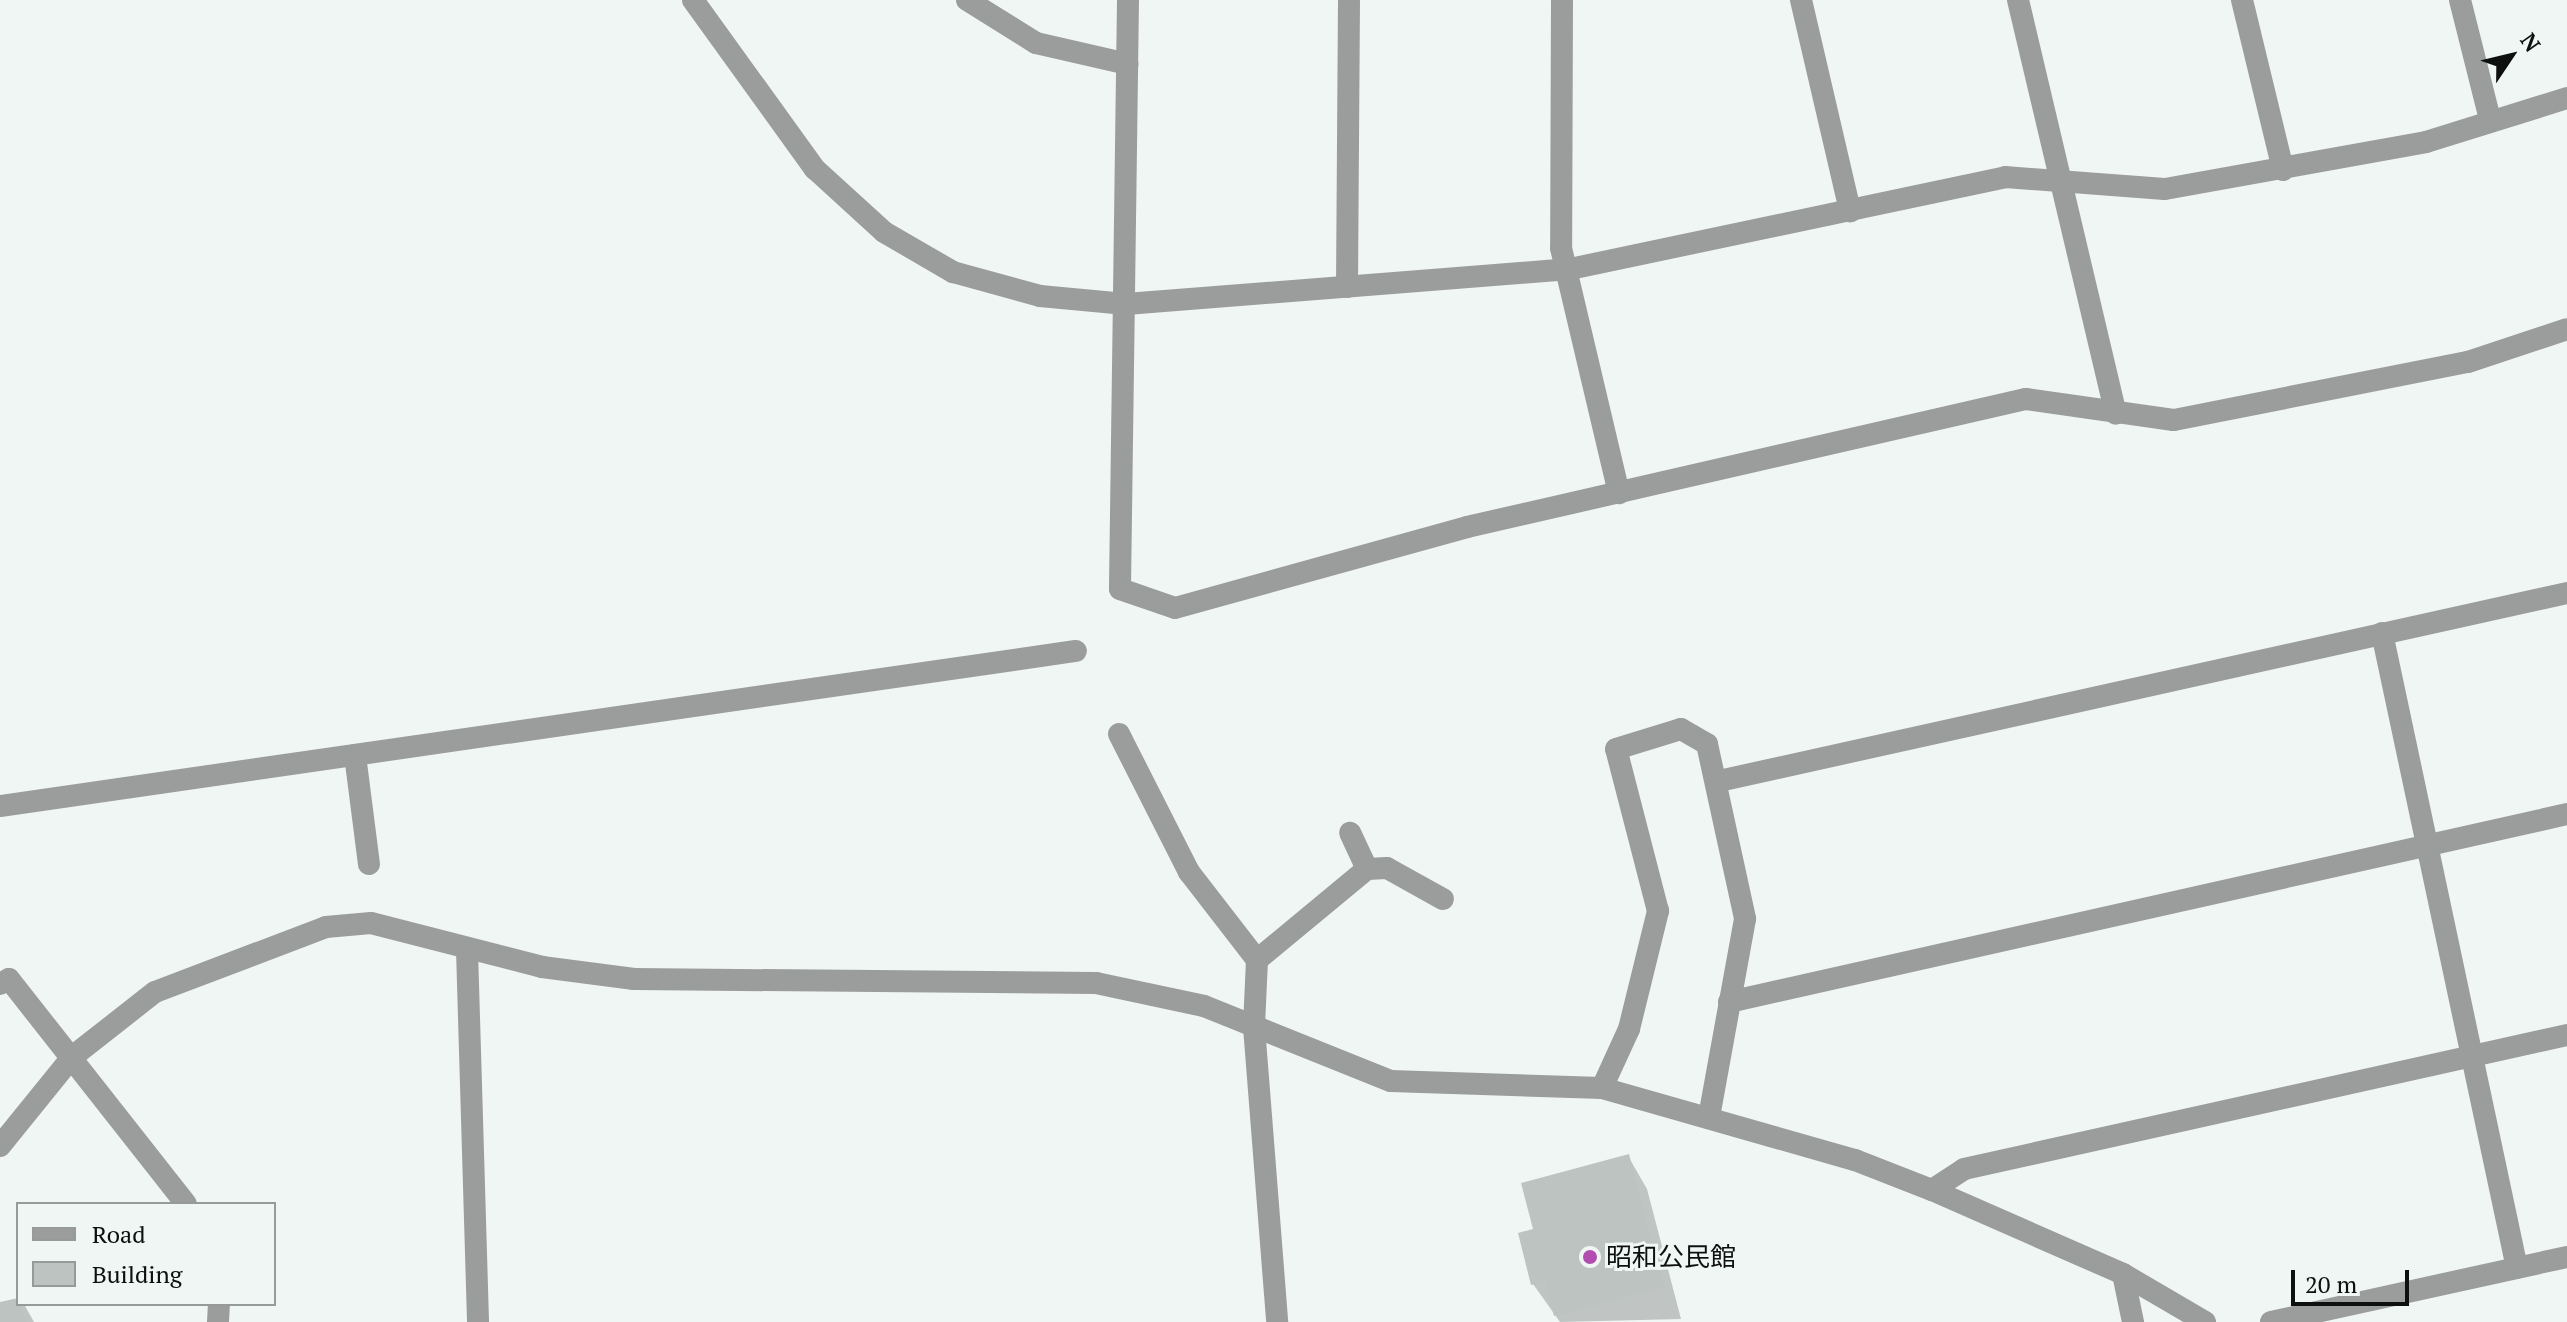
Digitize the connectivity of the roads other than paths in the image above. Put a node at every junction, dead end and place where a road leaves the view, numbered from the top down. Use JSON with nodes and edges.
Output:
{"nodes":[{"id":1,"x":693,"y":0,"type":"edge"},
{"id":2,"x":967,"y":0,"type":"edge"},
{"id":3,"x":1128,"y":0,"type":"edge"},
{"id":4,"x":1349,"y":0,"type":"edge"},
{"id":5,"x":1562,"y":0,"type":"edge"},
{"id":6,"x":1801,"y":0,"type":"edge"},
{"id":7,"x":2018,"y":0,"type":"edge"},
{"id":8,"x":2242,"y":0,"type":"edge"},
{"id":9,"x":2460,"y":0,"type":"edge"},
{"id":10,"x":1128,"y":64,"type":"junction"},
{"id":11,"x":2567,"y":98,"type":"edge"},
{"id":12,"x":2490,"y":119,"type":"junction"},
{"id":13,"x":2283,"y":170,"type":"junction"},
{"id":14,"x":2063,"y":176,"type":"junction"},
{"id":15,"x":1850,"y":211,"type":"junction"},
{"id":16,"x":1570,"y":269,"type":"junction"},
{"id":17,"x":1347,"y":287,"type":"junction"},
{"id":18,"x":1126,"y":304,"type":"junction"},
{"id":19,"x":2567,"y":329,"type":"edge"},
{"id":20,"x":2116,"y":414,"type":"junction"},
{"id":21,"x":1619,"y":493,"type":"junction"},
{"id":22,"x":2567,"y":593,"type":"edge"},
{"id":23,"x":2382,"y":633,"type":"junction"},
{"id":24,"x":1076,"y":651,"type":"dead end"},
{"id":25,"x":1119,"y":734,"type":"dead end"},
{"id":26,"x":355,"y":755,"type":"junction"},
{"id":27,"x":1719,"y":781,"type":"junction"},
{"id":28,"x":0,"y":806,"type":"edge"},
{"id":29,"x":2567,"y":814,"type":"edge"},
{"id":30,"x":1350,"y":833,"type":"dead end"},
{"id":31,"x":2427,"y":845,"type":"junction"},
{"id":32,"x":369,"y":864,"type":"dead end"},
{"id":33,"x":1367,"y":869,"type":"junction"},
{"id":34,"x":1443,"y":899,"type":"dead end"},
{"id":35,"x":467,"y":950,"type":"junction"},
{"id":36,"x":1257,"y":960,"type":"junction"},
{"id":37,"x":0,"y":984,"type":"edge"},
{"id":38,"x":1729,"y":1002,"type":"junction"},
{"id":39,"x":1254,"y":1027,"type":"junction"},
{"id":40,"x":2567,"y":1035,"type":"edge"},
{"id":41,"x":72,"y":1057,"type":"junction"},
{"id":42,"x":2473,"y":1057,"type":"junction"},
{"id":43,"x":1602,"y":1088,"type":"junction"},
{"id":44,"x":1709,"y":1118,"type":"junction"},
{"id":45,"x":0,"y":1146,"type":"edge"},
{"id":46,"x":1932,"y":1190,"type":"junction"},
{"id":47,"x":184,"y":1202,"type":"edge"},
{"id":48,"x":2567,"y":1257,"type":"edge"},
{"id":49,"x":2517,"y":1268,"type":"junction"},
{"id":50,"x":2123,"y":1274,"type":"junction"},
{"id":51,"x":478,"y":1322,"type":"edge"},
{"id":52,"x":1277,"y":1322,"type":"edge"},
{"id":53,"x":2133,"y":1322,"type":"edge"},
{"id":54,"x":2205,"y":1322,"type":"edge"},
{"id":55,"x":2271,"y":1322,"type":"edge"}],
"edges":[{"from":1,"to":18,"type":"street"},
{"from":2,"to":10,"type":"street"},
{"from":3,"to":10,"type":"street"},
{"from":4,"to":17,"type":"street"},
{"from":5,"to":16,"type":"street"},
{"from":6,"to":15,"type":"street"},
{"from":7,"to":14,"type":"street"},
{"from":8,"to":13,"type":"street"},
{"from":9,"to":12,"type":"street"},
{"from":10,"to":18,"type":"street"},
{"from":11,"to":12,"type":"street"},
{"from":12,"to":13,"type":"street"},
{"from":13,"to":14,"type":"street"},
{"from":14,"to":15,"type":"street"},
{"from":14,"to":20,"type":"street"},
{"from":15,"to":16,"type":"street"},
{"from":16,"to":17,"type":"street"},
{"from":16,"to":21,"type":"street"},
{"from":17,"to":18,"type":"street"},
{"from":18,"to":21,"type":"street"},
{"from":19,"to":20,"type":"street"},
{"from":20,"to":21,"type":"street"},
{"from":22,"to":23,"type":"street"},
{"from":23,"to":27,"type":"street"},
{"from":23,"to":31,"type":"street"},
{"from":24,"to":26,"type":"street"},
{"from":25,"to":36,"type":"street"},
{"from":26,"to":28,"type":"street"},
{"from":26,"to":32,"type":"street"},
{"from":27,"to":38,"type":"street"},
{"from":27,"to":43,"type":"street"},
{"from":29,"to":31,"type":"street"},
{"from":30,"to":33,"type":"street"},
{"from":31,"to":38,"type":"street"},
{"from":31,"to":42,"type":"street"},
{"from":33,"to":34,"type":"street"},
{"from":33,"to":36,"type":"street"},
{"from":35,"to":39,"type":"street"},
{"from":35,"to":41,"type":"street"},
{"from":35,"to":51,"type":"street"},
{"from":36,"to":39,"type":"street"},
{"from":37,"to":41,"type":"street"},
{"from":38,"to":44,"type":"street"},
{"from":39,"to":43,"type":"street"},
{"from":39,"to":52,"type":"street"},
{"from":40,"to":42,"type":"street"},
{"from":41,"to":45,"type":"street"},
{"from":41,"to":47,"type":"street"},
{"from":42,"to":46,"type":"street"},
{"from":42,"to":49,"type":"street"},
{"from":43,"to":44,"type":"street"},
{"from":44,"to":46,"type":"street"},
{"from":46,"to":50,"type":"street"},
{"from":48,"to":49,"type":"street"},
{"from":49,"to":55,"type":"street"},
{"from":50,"to":53,"type":"street"},
{"from":50,"to":54,"type":"street"}]}
